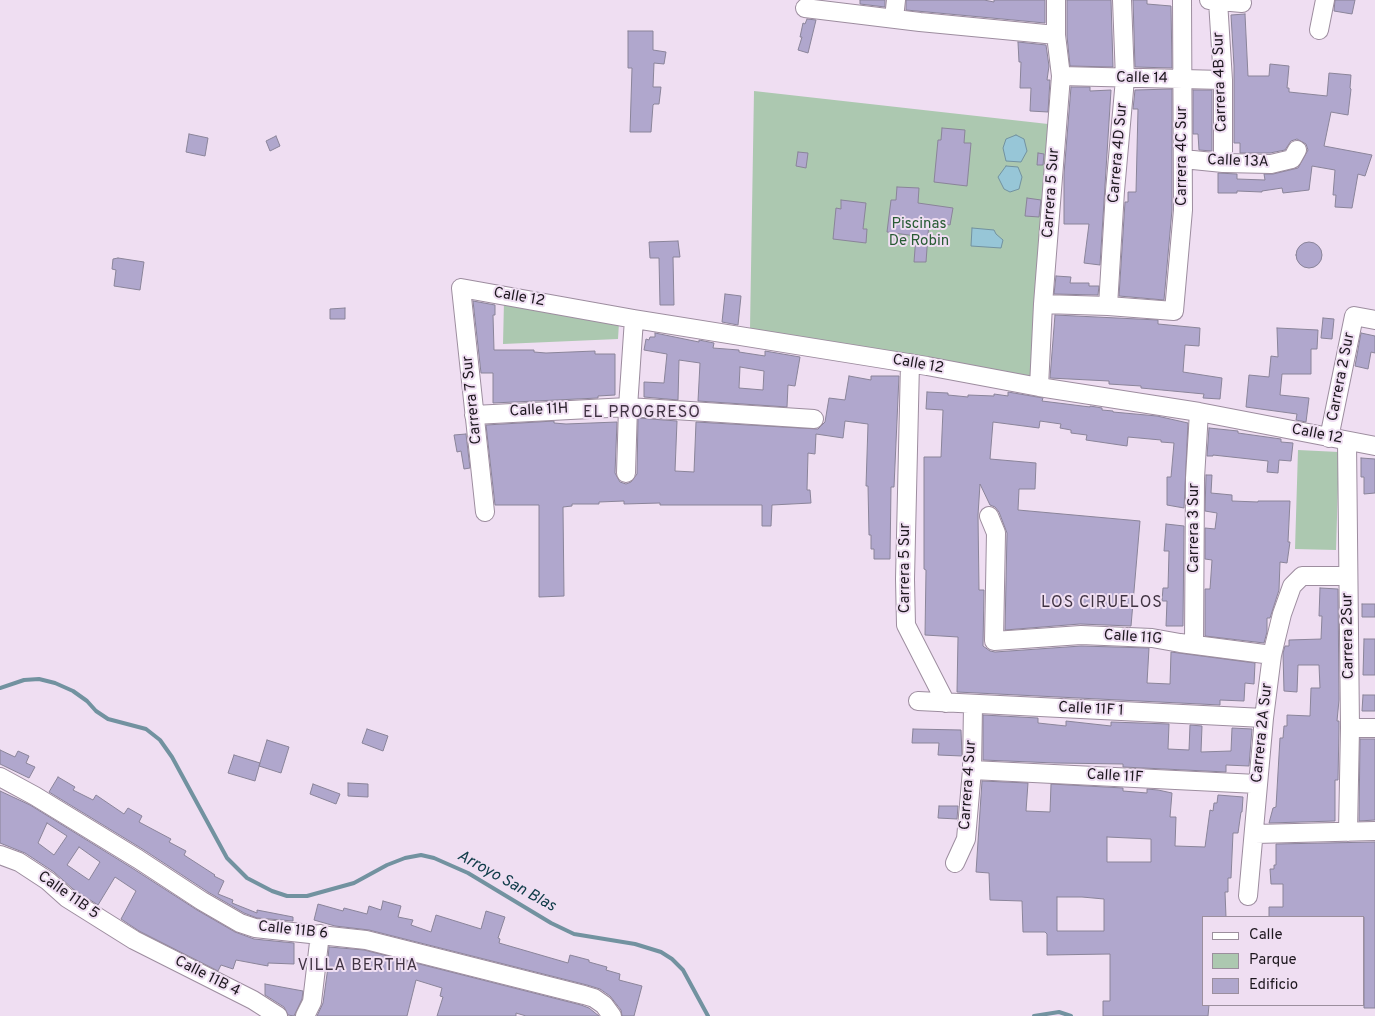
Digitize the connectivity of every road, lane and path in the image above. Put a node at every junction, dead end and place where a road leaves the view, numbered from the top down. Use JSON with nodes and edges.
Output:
{"nodes":[{"id":1,"x":896,"y":0,"type":"edge"},
{"id":2,"x":1056,"y":0,"type":"edge"},
{"id":3,"x":1122,"y":0,"type":"edge"},
{"id":4,"x":1182,"y":0,"type":"edge"},
{"id":5,"x":1214,"y":0,"type":"edge"},
{"id":6,"x":1325,"y":0,"type":"edge"},
{"id":7,"x":1242,"y":3,"type":"dead end"},
{"id":8,"x":805,"y":8,"type":"dead end"},
{"id":9,"x":894,"y":18,"type":"junction"},
{"id":10,"x":1319,"y":30,"type":"dead end"},
{"id":11,"x":1056,"y":35,"type":"junction"},
{"id":12,"x":1061,"y":76,"type":"junction"},
{"id":13,"x":1125,"y":79,"type":"junction"},
{"id":14,"x":1183,"y":79,"type":"junction"},
{"id":15,"x":1223,"y":80,"type":"junction"},
{"id":16,"x":1295,"y":155,"type":"dead end"},
{"id":17,"x":1183,"y":159,"type":"junction"},
{"id":18,"x":1223,"y":163,"type":"junction"},
{"id":19,"x":461,"y":288,"type":"joint"},
{"id":20,"x":1043,"y":304,"type":"junction"},
{"id":21,"x":1108,"y":306,"type":"junction"},
{"id":22,"x":634,"y":318,"type":"junction"},
{"id":23,"x":1375,"y":320,"type":"edge"},
{"id":24,"x":910,"y":363,"type":"junction"},
{"id":25,"x":1039,"y":386,"type":"junction"},
{"id":26,"x":628,"y":407,"type":"junction"},
{"id":27,"x":1199,"y":412,"type":"junction"},
{"id":28,"x":474,"y":415,"type":"junction"},
{"id":29,"x":814,"y":419,"type":"dead end"},
{"id":30,"x":1329,"y":438,"type":"junction"},
{"id":31,"x":1347,"y":441,"type":"junction"},
{"id":32,"x":1375,"y":446,"type":"edge"},
{"id":33,"x":626,"y":474,"type":"dead end"},
{"id":34,"x":485,"y":512,"type":"dead end"},
{"id":35,"x":989,"y":516,"type":"dead end"},
{"id":36,"x":1348,"y":576,"type":"junction"},
{"id":37,"x":1194,"y":644,"type":"junction"},
{"id":38,"x":1272,"y":655,"type":"junction"},
{"id":39,"x":918,"y":701,"type":"dead end"},
{"id":40,"x":946,"y":703,"type":"junction"},
{"id":41,"x":973,"y":705,"type":"junction"},
{"id":42,"x":1264,"y":718,"type":"junction"},
{"id":43,"x":1350,"y":728,"type":"junction"},
{"id":44,"x":1375,"y":728,"type":"edge"},
{"id":45,"x":972,"y":770,"type":"junction"},
{"id":46,"x":0,"y":777,"type":"edge"},
{"id":47,"x":1257,"y":784,"type":"junction"},
{"id":48,"x":1375,"y":831,"type":"edge"},
{"id":49,"x":1348,"y":832,"type":"junction"},
{"id":50,"x":1254,"y":834,"type":"junction"},
{"id":51,"x":0,"y":855,"type":"edge"},
{"id":52,"x":955,"y":863,"type":"dead end"},
{"id":53,"x":1248,"y":896,"type":"dead end"},
{"id":54,"x":320,"y":934,"type":"junction"},
{"id":55,"x":134,"y":940,"type":"joint"},
{"id":56,"x":278,"y":1016,"type":"edge"},
{"id":57,"x":305,"y":1016,"type":"edge"},
{"id":58,"x":612,"y":1016,"type":"edge"}],
"edges":[{"from":1,"to":9,"type":"street"},
{"from":2,"to":11,"type":"street","name":"Carrera 5 Sur"},
{"from":3,"to":13,"type":"street","name":"Carrera 4D Sur"},
{"from":4,"to":14,"type":"street","name":"Carrera 4C Sur"},
{"from":5,"to":7,"type":"street"},
{"from":5,"to":15,"type":"street","name":"Carrera 4B Sur"},
{"from":6,"to":10,"type":"street"},
{"from":8,"to":9,"type":"street"},
{"from":9,"to":11,"type":"street"},
{"from":11,"to":12,"type":"street","name":"Carrera 5 Sur"},
{"from":12,"to":13,"type":"street","name":"Calle 14"},
{"from":12,"to":20,"type":"street","name":"Carrera 5 Sur"},
{"from":13,"to":14,"type":"street","name":"Calle 14"},
{"from":13,"to":21,"type":"street","name":"Carrera 4D Sur"},
{"from":14,"to":15,"type":"street","name":"Calle 14"},
{"from":14,"to":17,"type":"street","name":"Carrera 4C Sur"},
{"from":15,"to":18,"type":"street","name":"Carrera 4B Sur"},
{"from":16,"to":18,"type":"street","name":"Calle 13A"},
{"from":17,"to":18,"type":"street","name":"Calle 13A"},
{"from":17,"to":21,"type":"street","name":"Carrera 4C Sur"},
{"from":19,"to":22,"type":"street","name":"Calle 12"},
{"from":19,"to":28,"type":"street","name":"Carrera 7 Sur"},
{"from":20,"to":21,"type":"street"},
{"from":20,"to":25,"type":"street","name":"Carrera 5 Sur"},
{"from":22,"to":24,"type":"street","name":"Calle 12"},
{"from":22,"to":26,"type":"street"},
{"from":23,"to":30,"type":"street","name":"Carrera 2 Sur"},
{"from":24,"to":25,"type":"street","name":"Calle 12"},
{"from":24,"to":40,"type":"street","name":"Carrera 5 Sur"},
{"from":25,"to":27,"type":"street","name":"Calle 12"},
{"from":26,"to":28,"type":"street","name":"Calle 11H"},
{"from":26,"to":29,"type":"street","name":"Calle 11H"},
{"from":26,"to":33,"type":"street"},
{"from":27,"to":30,"type":"street","name":"Calle 12"},
{"from":27,"to":37,"type":"street","name":"Carrera 3 Sur"},
{"from":28,"to":34,"type":"street","name":"Carrera 7 Sur"},
{"from":30,"to":31,"type":"street","name":"Calle 12"},
{"from":31,"to":32,"type":"street","name":"Calle 12"},
{"from":31,"to":36,"type":"street","name":"Carrera 2Sur"},
{"from":35,"to":37,"type":"street","name":"Calle 11G"},
{"from":36,"to":38,"type":"street","name":"Carrera 2A Sur"},
{"from":36,"to":43,"type":"street","name":"Carrera 2Sur"},
{"from":37,"to":38,"type":"street","name":"Calle 11G"},
{"from":38,"to":42,"type":"street","name":"Carrera 2A Sur"},
{"from":39,"to":40,"type":"street","name":"Calle 11F 1"},
{"from":40,"to":41,"type":"street","name":"Calle 11F 1"},
{"from":41,"to":42,"type":"street","name":"Calle 11F 1"},
{"from":41,"to":45,"type":"street","name":"Carrera 4 Sur"},
{"from":42,"to":47,"type":"street","name":"Carrera 2A Sur"},
{"from":43,"to":44,"type":"street"},
{"from":43,"to":49,"type":"street","name":"Carrera 2Sur"},
{"from":45,"to":47,"type":"street","name":"Calle 11F"},
{"from":45,"to":52,"type":"street","name":"Carrera 4 Sur"},
{"from":46,"to":54,"type":"street","name":"Calle 11B 6"},
{"from":47,"to":50,"type":"street","name":"Carrera 2A Sur"},
{"from":48,"to":49,"type":"street"},
{"from":49,"to":50,"type":"street"},
{"from":50,"to":53,"type":"street","name":"Carrera 2A Sur"},
{"from":51,"to":55,"type":"street","name":"Calle 11B 5"},
{"from":54,"to":57,"type":"street"},
{"from":54,"to":58,"type":"street","name":"Calle 11B 6"},
{"from":55,"to":56,"type":"street","name":"Calle 11B 4"}]}
